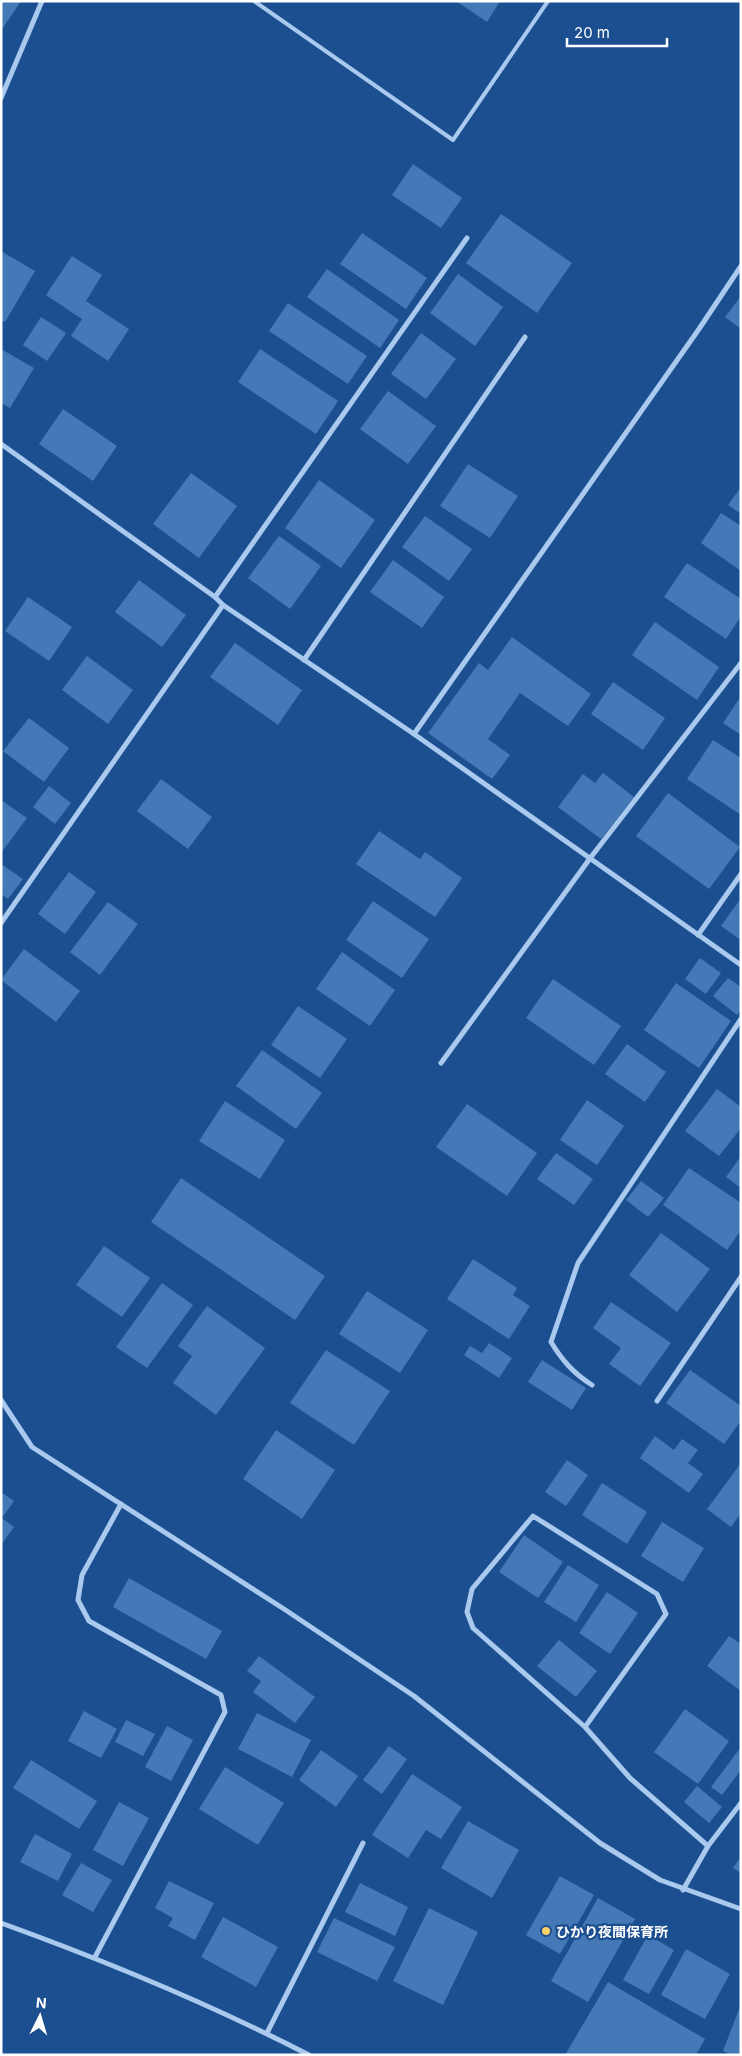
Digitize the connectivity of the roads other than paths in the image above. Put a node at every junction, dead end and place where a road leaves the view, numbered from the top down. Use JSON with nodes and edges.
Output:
{"nodes":[{"id":1,"x":42,"y":1,"type":"edge"},
{"id":2,"x":254,"y":1,"type":"edge"},
{"id":3,"x":548,"y":1,"type":"edge"},
{"id":4,"x":1,"y":98,"type":"edge"},
{"id":5,"x":467,"y":238,"type":"dead end"},
{"id":6,"x":741,"y":266,"type":"edge"},
{"id":7,"x":525,"y":337,"type":"dead end"},
{"id":8,"x":1,"y":444,"type":"edge"},
{"id":9,"x":215,"y":597,"type":"junction"},
{"id":10,"x":223,"y":606,"type":"junction"},
{"id":11,"x":304,"y":660,"type":"junction"},
{"id":12,"x":741,"y":663,"type":"edge"},
{"id":13,"x":414,"y":734,"type":"junction"},
{"id":14,"x":591,"y":857,"type":"junction"},
{"id":15,"x":741,"y":874,"type":"edge"},
{"id":16,"x":1,"y":923,"type":"edge"},
{"id":17,"x":698,"y":935,"type":"junction"},
{"id":18,"x":741,"y":965,"type":"edge"},
{"id":19,"x":741,"y":1019,"type":"edge"},
{"id":20,"x":441,"y":1063,"type":"dead end"},
{"id":21,"x":741,"y":1277,"type":"edge"},
{"id":22,"x":592,"y":1385,"type":"dead end"},
{"id":23,"x":1,"y":1400,"type":"edge"},
{"id":24,"x":657,"y":1401,"type":"dead end"},
{"id":25,"x":121,"y":1504,"type":"junction"},
{"id":26,"x":585,"y":1728,"type":"junction"},
{"id":27,"x":741,"y":1803,"type":"edge"},
{"id":28,"x":363,"y":1843,"type":"dead end"},
{"id":29,"x":708,"y":1846,"type":"junction"},
{"id":30,"x":684,"y":1890,"type":"junction"},
{"id":31,"x":741,"y":1909,"type":"edge"},
{"id":32,"x":1,"y":1923,"type":"edge"},
{"id":33,"x":95,"y":1957,"type":"junction"},
{"id":34,"x":267,"y":2033,"type":"junction"},
{"id":35,"x":310,"y":2055,"type":"edge"}],
"edges":[{"from":1,"to":4,"type":"street"},
{"from":2,"to":3,"type":"lane"},
{"from":5,"to":9,"type":"street"},
{"from":6,"to":13,"type":"street"},
{"from":7,"to":11,"type":"street"},
{"from":8,"to":9,"type":"street"},
{"from":9,"to":10,"type":"street"},
{"from":10,"to":11,"type":"street"},
{"from":10,"to":16,"type":"street"},
{"from":11,"to":13,"type":"street"},
{"from":12,"to":14,"type":"street"},
{"from":13,"to":14,"type":"street"},
{"from":14,"to":17,"type":"street"},
{"from":14,"to":20,"type":"street"},
{"from":15,"to":17,"type":"street"},
{"from":17,"to":18,"type":"street"},
{"from":19,"to":22,"type":"street"},
{"from":21,"to":24,"type":"street"},
{"from":23,"to":25,"type":"street"},
{"from":25,"to":30,"type":"street"},
{"from":25,"to":33,"type":"street"},
{"from":26,"to":26,"type":"street"},
{"from":26,"to":29,"type":"street"},
{"from":27,"to":29,"type":"street"},
{"from":28,"to":34,"type":"street"},
{"from":29,"to":30,"type":"street"},
{"from":30,"to":31,"type":"street"},
{"from":32,"to":33,"type":"street"},
{"from":33,"to":34,"type":"street"},
{"from":34,"to":35,"type":"street"}]}
